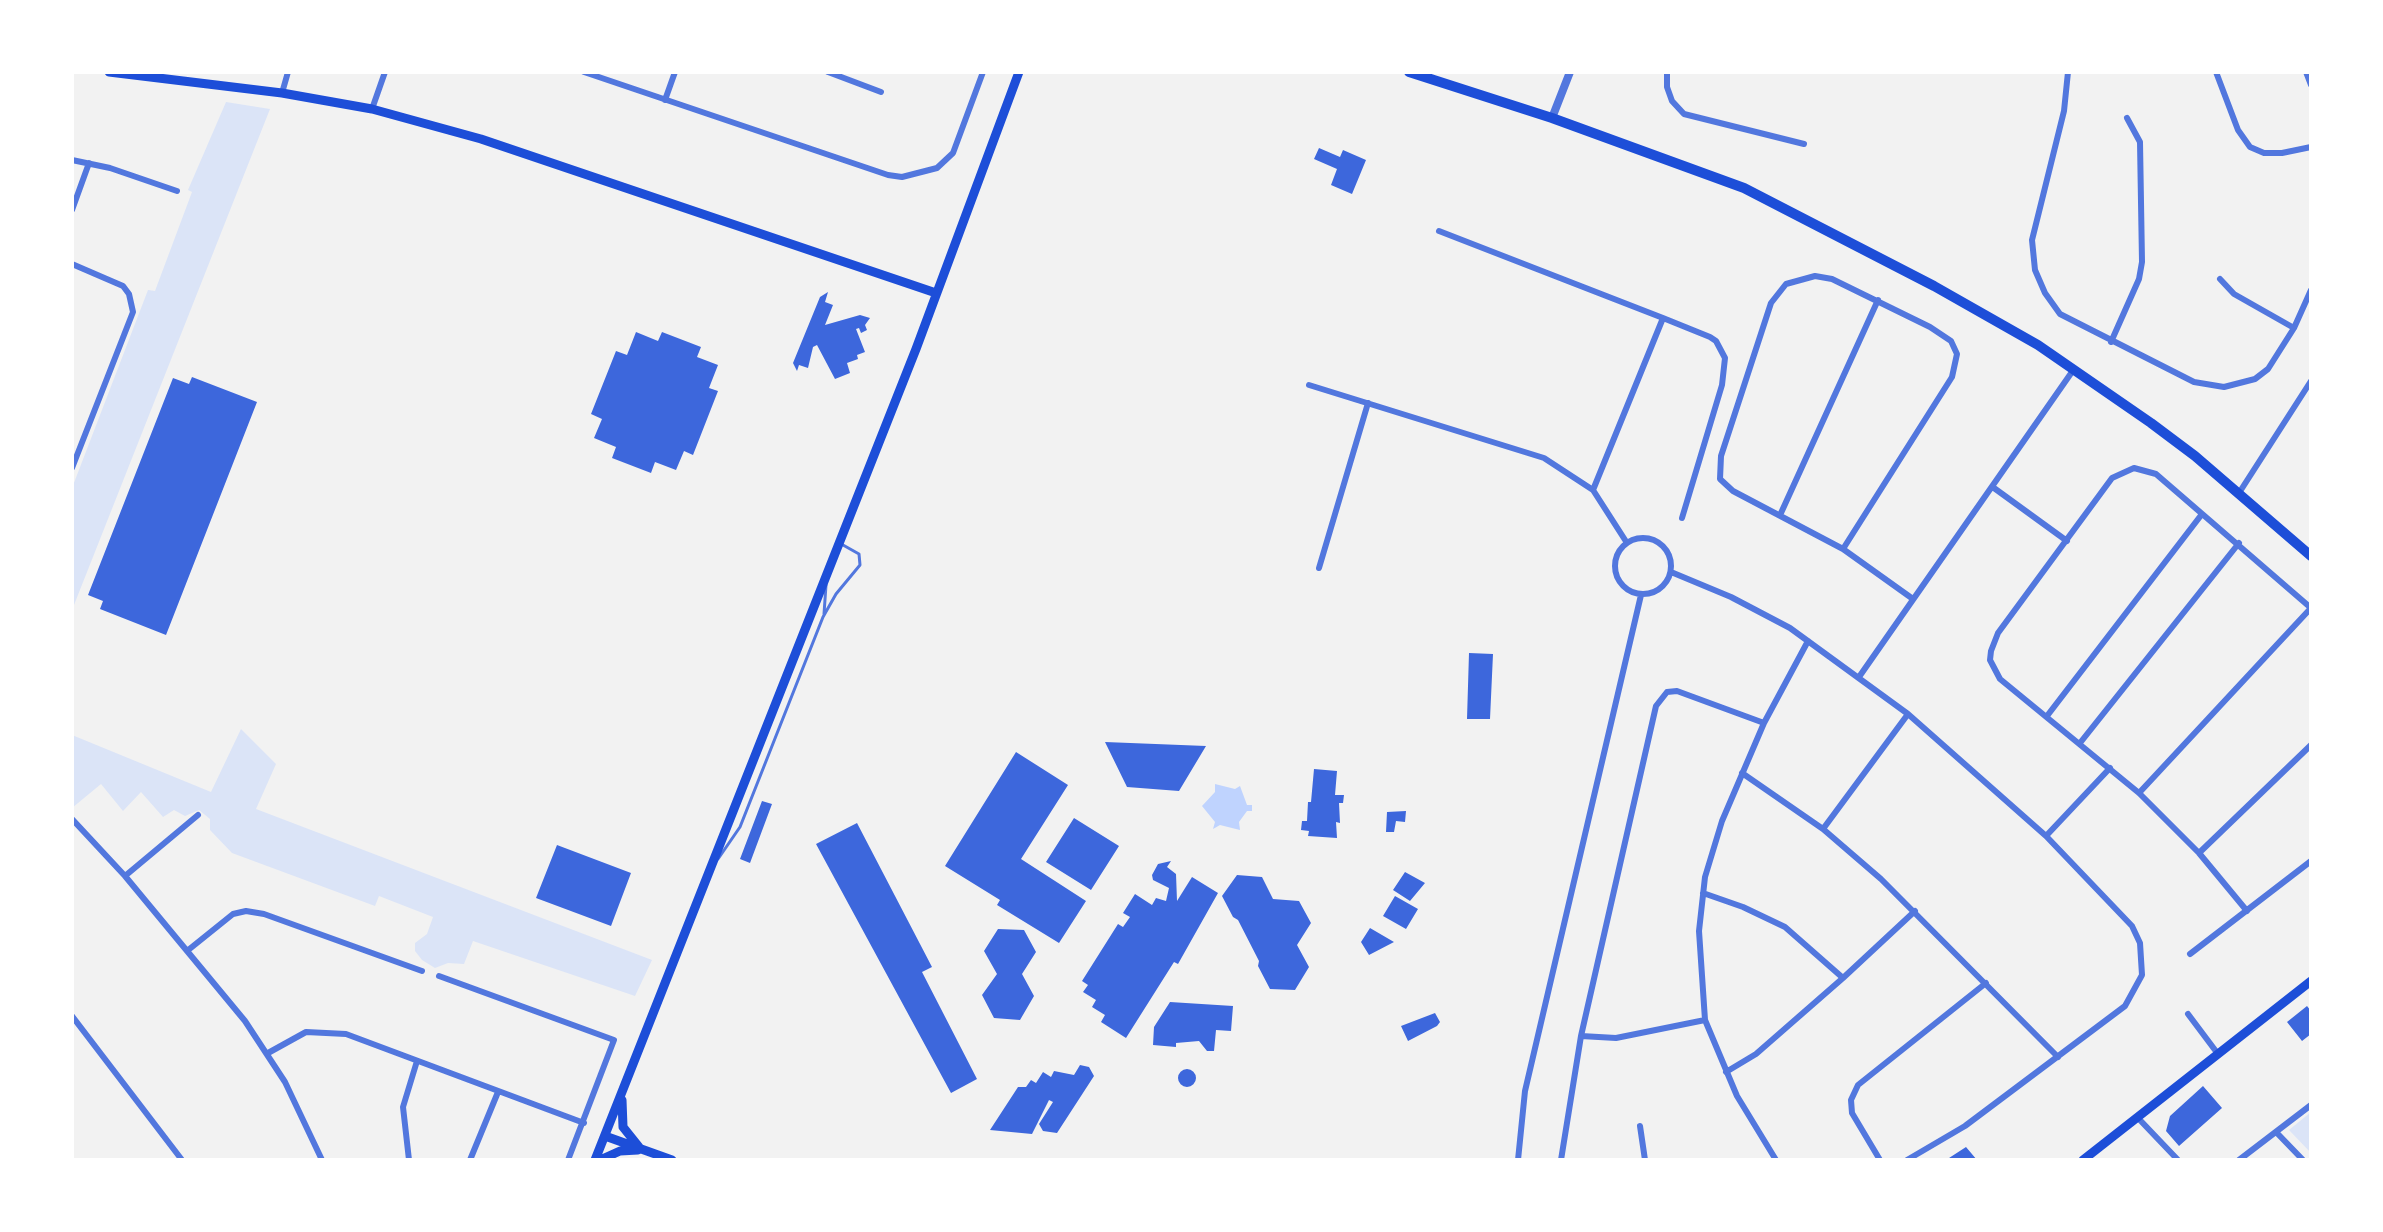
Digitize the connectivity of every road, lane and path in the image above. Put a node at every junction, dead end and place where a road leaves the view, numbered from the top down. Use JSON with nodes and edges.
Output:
{"nodes":[{"id":1,"x":109,"y":72,"type":"edge"},
{"id":2,"x":288,"y":72,"type":"edge"},
{"id":3,"x":385,"y":72,"type":"edge"},
{"id":4,"x":584,"y":72,"type":"edge"},
{"id":5,"x":675,"y":72,"type":"edge"},
{"id":6,"x":828,"y":72,"type":"edge"},
{"id":7,"x":983,"y":72,"type":"edge"},
{"id":8,"x":1019,"y":72,"type":"edge"},
{"id":9,"x":1409,"y":72,"type":"edge"},
{"id":10,"x":1570,"y":72,"type":"edge"},
{"id":11,"x":1667,"y":72,"type":"edge"},
{"id":12,"x":2068,"y":72,"type":"edge"},
{"id":13,"x":2216,"y":72,"type":"edge"},
{"id":14,"x":2306,"y":72,"type":"edge"},
{"id":15,"x":2311,"y":85,"type":"edge"},
{"id":16,"x":881,"y":92,"type":"dead end"},
{"id":17,"x":282,"y":93,"type":"junction"},
{"id":18,"x":665,"y":100,"type":"junction"},
{"id":19,"x":372,"y":109,"type":"junction"},
{"id":20,"x":1552,"y":118,"type":"junction"},
{"id":21,"x":2127,"y":118,"type":"dead end"},
{"id":22,"x":1804,"y":144,"type":"dead end"},
{"id":23,"x":2311,"y":147,"type":"edge"},
{"id":24,"x":72,"y":160,"type":"edge"},
{"id":25,"x":89,"y":163,"type":"junction"},
{"id":26,"x":177,"y":191,"type":"dead end"},
{"id":27,"x":72,"y":210,"type":"edge"},
{"id":28,"x":1439,"y":231,"type":"dead end"},
{"id":29,"x":72,"y":264,"type":"edge"},
{"id":30,"x":2220,"y":279,"type":"dead end"},
{"id":31,"x":2311,"y":290,"type":"edge"},
{"id":32,"x":936,"y":293,"type":"junction"},
{"id":33,"x":1878,"y":300,"type":"junction"},
{"id":34,"x":1663,"y":318,"type":"junction"},
{"id":35,"x":2294,"y":328,"type":"junction"},
{"id":36,"x":2111,"y":342,"type":"junction"},
{"id":37,"x":2074,"y":369,"type":"junction"},
{"id":38,"x":2311,"y":381,"type":"edge"},
{"id":39,"x":1309,"y":385,"type":"dead end"},
{"id":40,"x":1368,"y":403,"type":"junction"},
{"id":41,"x":72,"y":468,"type":"edge"},
{"id":42,"x":1994,"y":488,"type":"junction"},
{"id":43,"x":1593,"y":490,"type":"junction"},
{"id":44,"x":2239,"y":493,"type":"junction"},
{"id":45,"x":1781,"y":513,"type":"junction"},
{"id":46,"x":2202,"y":514,"type":"junction"},
{"id":47,"x":1682,"y":518,"type":"dead end"},
{"id":48,"x":2067,"y":541,"type":"junction"},
{"id":49,"x":1627,"y":543,"type":"junction"},
{"id":50,"x":2239,"y":543,"type":"junction"},
{"id":51,"x":838,"y":544,"type":"junction"},
{"id":52,"x":1843,"y":549,"type":"junction"},
{"id":53,"x":2311,"y":556,"type":"edge"},
{"id":54,"x":828,"y":568,"type":"junction"},
{"id":55,"x":1319,"y":568,"type":"dead end"},
{"id":56,"x":1671,"y":572,"type":"junction"},
{"id":57,"x":1641,"y":595,"type":"junction"},
{"id":58,"x":1913,"y":599,"type":"junction"},
{"id":59,"x":2311,"y":608,"type":"edge"},
{"id":60,"x":823,"y":617,"type":"junction"},
{"id":61,"x":1808,"y":641,"type":"junction"},
{"id":62,"x":1859,"y":677,"type":"junction"},
{"id":63,"x":1908,"y":714,"type":"junction"},
{"id":64,"x":2047,"y":716,"type":"junction"},
{"id":65,"x":1764,"y":723,"type":"junction"},
{"id":66,"x":2080,"y":743,"type":"junction"},
{"id":67,"x":2311,"y":745,"type":"edge"},
{"id":68,"x":2110,"y":768,"type":"junction"},
{"id":69,"x":1742,"y":773,"type":"junction"},
{"id":70,"x":2139,"y":793,"type":"junction"},
{"id":71,"x":198,"y":815,"type":"dead end"},
{"id":72,"x":72,"y":819,"type":"edge"},
{"id":73,"x":1823,"y":829,"type":"junction"},
{"id":74,"x":2046,"y":836,"type":"junction"},
{"id":75,"x":2199,"y":853,"type":"junction"},
{"id":76,"x":2311,"y":861,"type":"edge"},
{"id":77,"x":710,"y":868,"type":"junction"},
{"id":78,"x":125,"y":876,"type":"junction"},
{"id":79,"x":1703,"y":893,"type":"junction"},
{"id":80,"x":1915,"y":911,"type":"junction"},
{"id":81,"x":2247,"y":911,"type":"junction"},
{"id":82,"x":187,"y":951,"type":"junction"},
{"id":83,"x":2190,"y":954,"type":"dead end"},
{"id":84,"x":422,"y":971,"type":"dead end"},
{"id":85,"x":439,"y":976,"type":"dead end"},
{"id":86,"x":1843,"y":978,"type":"junction"},
{"id":87,"x":2311,"y":981,"type":"edge"},
{"id":88,"x":1986,"y":983,"type":"junction"},
{"id":89,"x":2188,"y":1014,"type":"dead end"},
{"id":90,"x":72,"y":1016,"type":"edge"},
{"id":91,"x":1705,"y":1020,"type":"junction"},
{"id":92,"x":1581,"y":1036,"type":"junction"},
{"id":93,"x":268,"y":1053,"type":"junction"},
{"id":94,"x":2218,"y":1054,"type":"junction"},
{"id":95,"x":2058,"y":1057,"type":"junction"},
{"id":96,"x":417,"y":1061,"type":"junction"},
{"id":97,"x":1726,"y":1072,"type":"junction"},
{"id":98,"x":623,"y":1091,"type":"junction"},
{"id":99,"x":498,"y":1092,"type":"junction"},
{"id":100,"x":2311,"y":1105,"type":"edge"},
{"id":101,"x":2138,"y":1118,"type":"junction"},
{"id":102,"x":584,"y":1123,"type":"junction"},
{"id":103,"x":1640,"y":1126,"type":"dead end"},
{"id":104,"x":2276,"y":1132,"type":"junction"},
{"id":105,"x":605,"y":1136,"type":"junction"},
{"id":106,"x":641,"y":1149,"type":"junction"},
{"id":107,"x":182,"y":1160,"type":"edge"},
{"id":108,"x":322,"y":1160,"type":"edge"},
{"id":109,"x":409,"y":1160,"type":"edge"},
{"id":110,"x":470,"y":1160,"type":"edge"},
{"id":111,"x":568,"y":1160,"type":"edge"},
{"id":112,"x":598,"y":1160,"type":"edge"},
{"id":113,"x":672,"y":1160,"type":"edge"},
{"id":114,"x":1518,"y":1160,"type":"edge"},
{"id":115,"x":1561,"y":1160,"type":"edge"},
{"id":116,"x":1645,"y":1160,"type":"edge"},
{"id":117,"x":1776,"y":1160,"type":"edge"},
{"id":118,"x":1880,"y":1160,"type":"edge"},
{"id":119,"x":1907,"y":1160,"type":"edge"},
{"id":120,"x":2083,"y":1160,"type":"edge"},
{"id":121,"x":2178,"y":1160,"type":"edge"},
{"id":122,"x":2239,"y":1160,"type":"edge"},
{"id":123,"x":2303,"y":1160,"type":"edge"}],
"edges":[{"from":1,"to":17,"type":"main road"},
{"from":2,"to":17,"type":"street"},
{"from":3,"to":19,"type":"street"},
{"from":4,"to":18,"type":"street"},
{"from":5,"to":18,"type":"street"},
{"from":6,"to":16,"type":"street"},
{"from":7,"to":18,"type":"street"},
{"from":8,"to":32,"type":"main road"},
{"from":9,"to":20,"type":"main road"},
{"from":10,"to":20,"type":"street"},
{"from":11,"to":22,"type":"street"},
{"from":12,"to":36,"type":"street"},
{"from":13,"to":23,"type":"street"},
{"from":14,"to":15,"type":"street"},
{"from":17,"to":19,"type":"main road"},
{"from":19,"to":32,"type":"main road"},
{"from":20,"to":37,"type":"main road"},
{"from":21,"to":36,"type":"street"},
{"from":24,"to":25,"type":"street"},
{"from":25,"to":26,"type":"street"},
{"from":25,"to":27,"type":"street"},
{"from":28,"to":34,"type":"street"},
{"from":29,"to":41,"type":"street"},
{"from":30,"to":35,"type":"street"},
{"from":31,"to":35,"type":"street"},
{"from":32,"to":51,"type":"main road"},
{"from":33,"to":45,"type":"street"},
{"from":33,"to":45,"type":"street"},
{"from":33,"to":52,"type":"street"},
{"from":34,"to":43,"type":"street"},
{"from":34,"to":47,"type":"street"},
{"from":35,"to":36,"type":"street"},
{"from":37,"to":42,"type":"street"},
{"from":37,"to":44,"type":"main road"},
{"from":38,"to":44,"type":"street"},
{"from":39,"to":40,"type":"street"},
{"from":40,"to":43,"type":"street"},
{"from":40,"to":55,"type":"street"},
{"from":42,"to":48,"type":"street"},
{"from":42,"to":58,"type":"street"},
{"from":43,"to":49,"type":"street"},
{"from":44,"to":53,"type":"main road"},
{"from":45,"to":52,"type":"street"},
{"from":46,"to":48,"type":"street"},
{"from":46,"to":50,"type":"street"},
{"from":46,"to":64,"type":"street"},
{"from":48,"to":64,"type":"street"},
{"from":49,"to":56,"type":"street"},
{"from":49,"to":57,"type":"street"},
{"from":50,"to":59,"type":"street"},
{"from":50,"to":66,"type":"street"},
{"from":51,"to":54,"type":"main road"},
{"from":51,"to":60,"type":"lane"},
{"from":52,"to":58,"type":"street"},
{"from":54,"to":60,"type":"lane"},
{"from":54,"to":77,"type":"main road"},
{"from":56,"to":57,"type":"street"},
{"from":56,"to":61,"type":"street"},
{"from":57,"to":114,"type":"street"},
{"from":58,"to":62,"type":"street"},
{"from":59,"to":70,"type":"street"},
{"from":60,"to":77,"type":"lane"},
{"from":61,"to":62,"type":"street"},
{"from":61,"to":65,"type":"street"},
{"from":62,"to":63,"type":"street"},
{"from":63,"to":73,"type":"street"},
{"from":63,"to":74,"type":"street"},
{"from":64,"to":66,"type":"street"},
{"from":65,"to":69,"type":"street"},
{"from":65,"to":92,"type":"street"},
{"from":66,"to":68,"type":"street"},
{"from":67,"to":75,"type":"street"},
{"from":68,"to":70,"type":"street"},
{"from":68,"to":74,"type":"street"},
{"from":69,"to":73,"type":"street"},
{"from":69,"to":79,"type":"street"},
{"from":70,"to":75,"type":"street"},
{"from":71,"to":78,"type":"street"},
{"from":72,"to":78,"type":"street"},
{"from":73,"to":80,"type":"street"},
{"from":74,"to":95,"type":"street"},
{"from":75,"to":81,"type":"street"},
{"from":76,"to":81,"type":"street"},
{"from":77,"to":98,"type":"main road"},
{"from":78,"to":82,"type":"street"},
{"from":79,"to":86,"type":"street"},
{"from":79,"to":91,"type":"street"},
{"from":80,"to":86,"type":"street"},
{"from":80,"to":88,"type":"street"},
{"from":81,"to":83,"type":"street"},
{"from":82,"to":84,"type":"street"},
{"from":82,"to":93,"type":"street"},
{"from":85,"to":102,"type":"street"},
{"from":86,"to":97,"type":"street"},
{"from":87,"to":94,"type":"main road"},
{"from":88,"to":95,"type":"street"},
{"from":88,"to":118,"type":"street"},
{"from":89,"to":94,"type":"street"},
{"from":90,"to":107,"type":"street"},
{"from":91,"to":92,"type":"street"},
{"from":91,"to":97,"type":"street"},
{"from":92,"to":115,"type":"street"},
{"from":93,"to":96,"type":"street"},
{"from":93,"to":108,"type":"street"},
{"from":94,"to":101,"type":"main road"},
{"from":95,"to":119,"type":"street"},
{"from":96,"to":99,"type":"street"},
{"from":96,"to":109,"type":"street"},
{"from":97,"to":117,"type":"street"},
{"from":98,"to":105,"type":"main road"},
{"from":98,"to":106,"type":"main road"},
{"from":99,"to":102,"type":"street"},
{"from":99,"to":110,"type":"street"},
{"from":100,"to":104,"type":"street"},
{"from":101,"to":120,"type":"main road"},
{"from":101,"to":121,"type":"street"},
{"from":102,"to":111,"type":"street"},
{"from":103,"to":116,"type":"street"},
{"from":104,"to":122,"type":"street"},
{"from":104,"to":123,"type":"street"},
{"from":105,"to":106,"type":"main road"},
{"from":105,"to":112,"type":"main road"},
{"from":106,"to":112,"type":"main road"},
{"from":106,"to":113,"type":"main road"}]}
